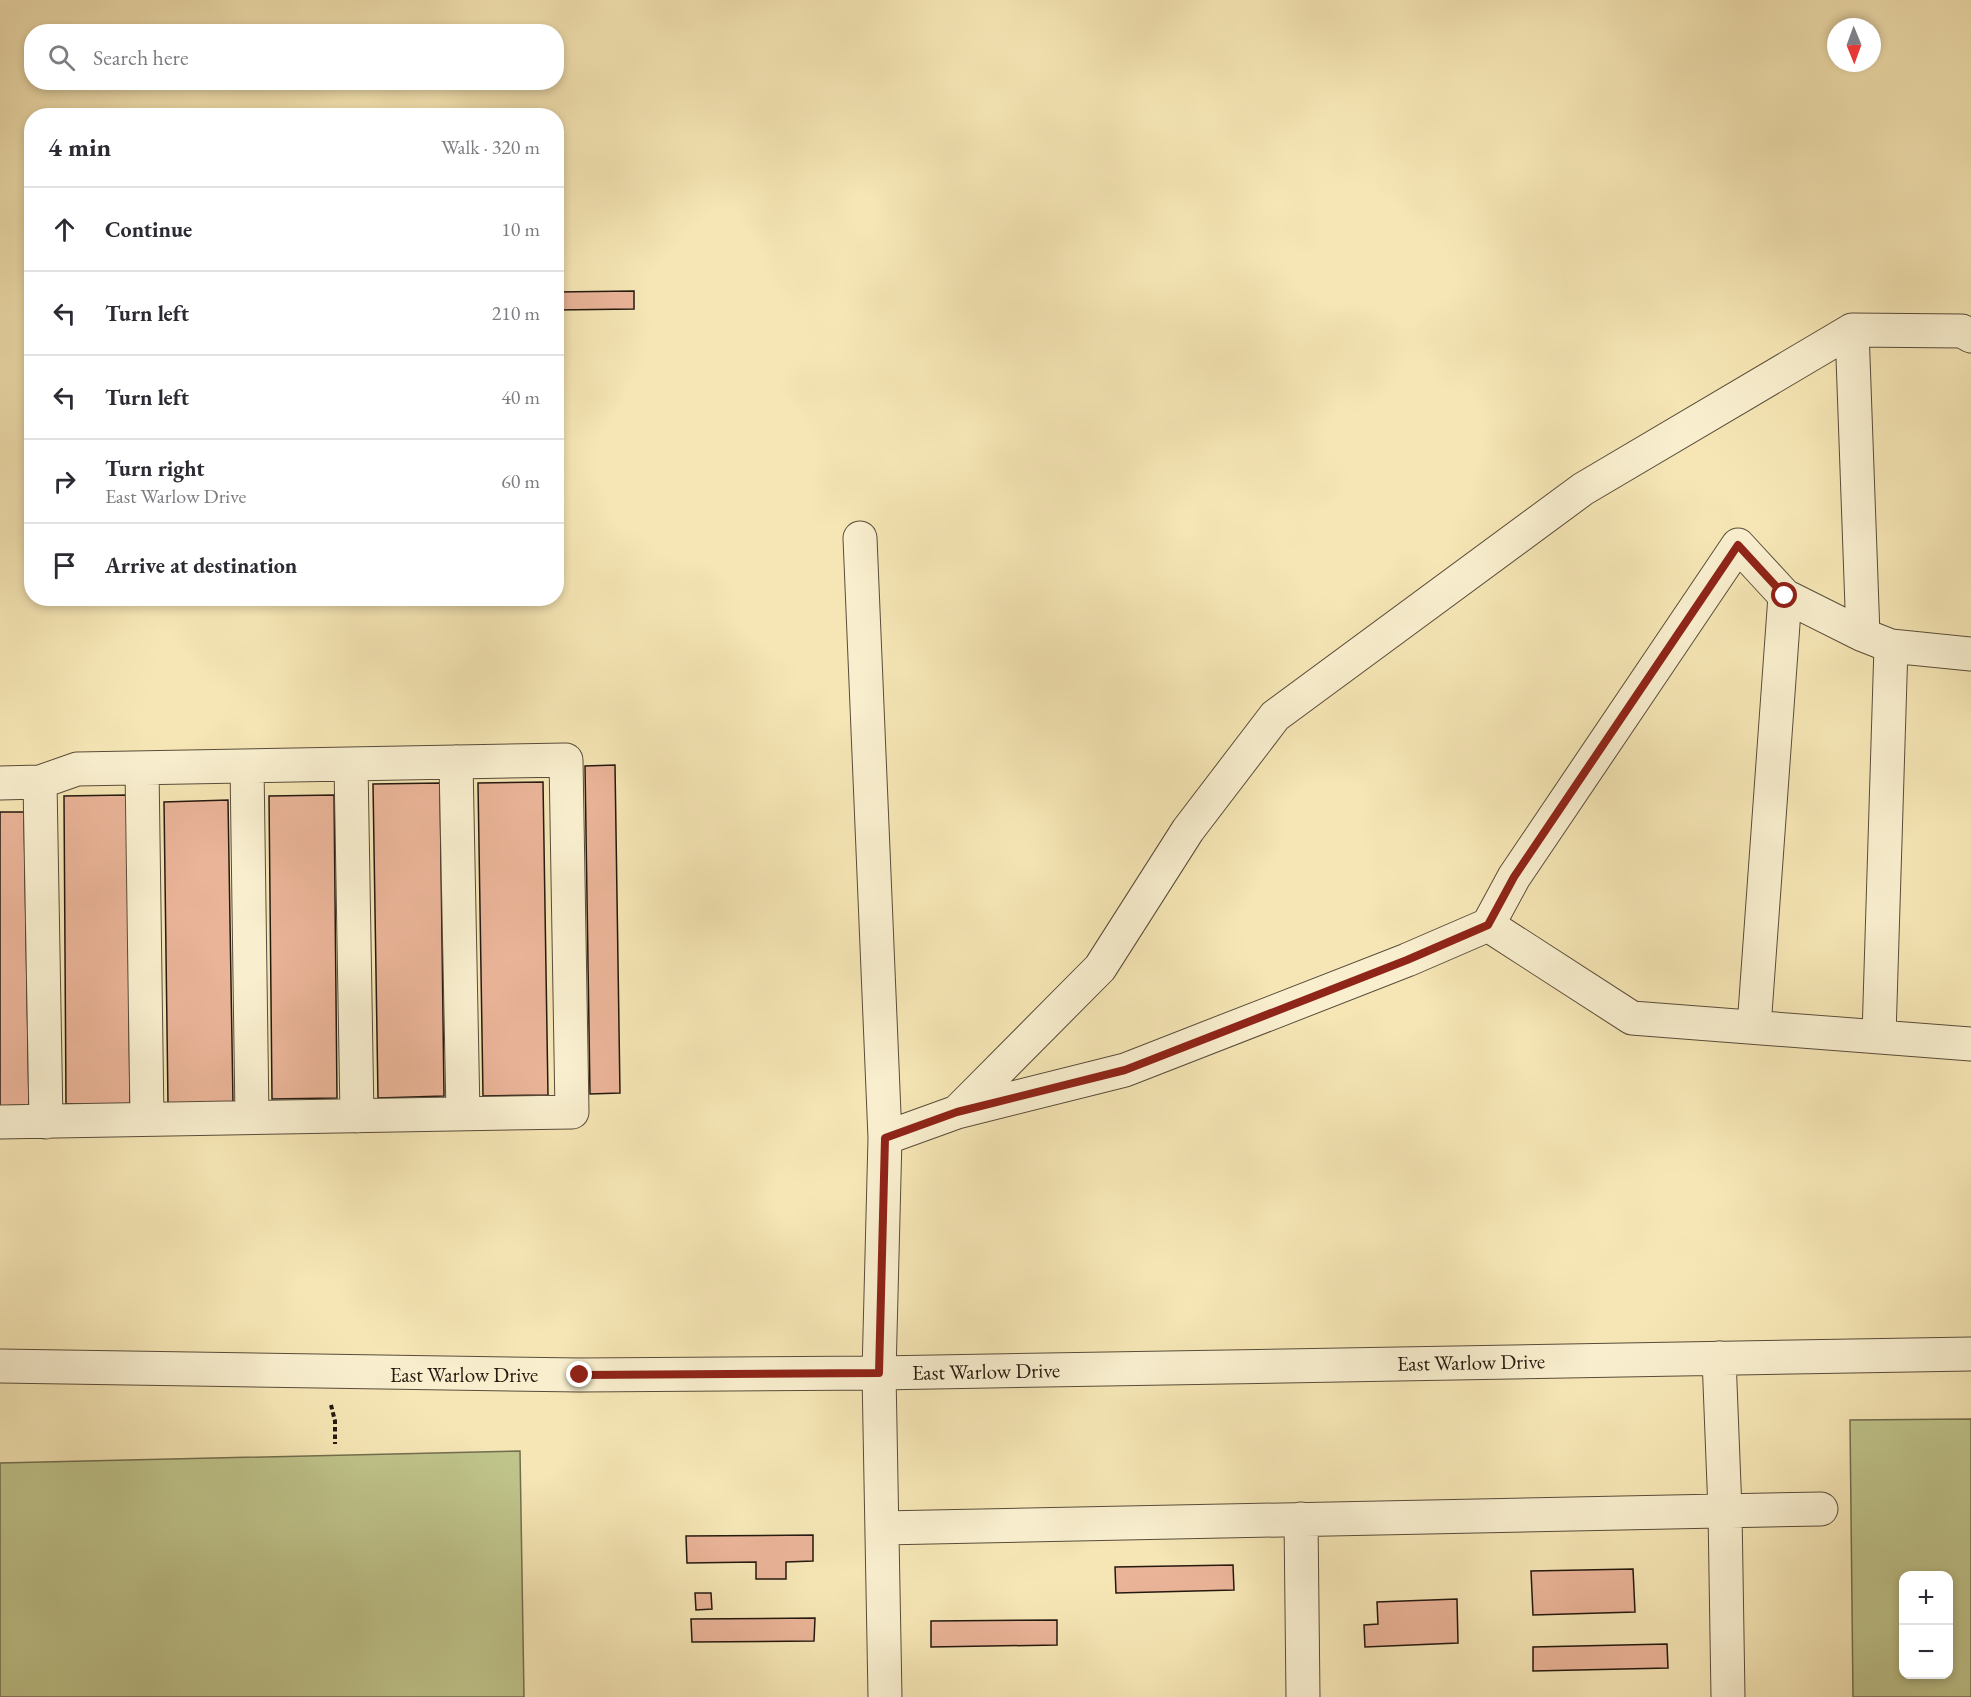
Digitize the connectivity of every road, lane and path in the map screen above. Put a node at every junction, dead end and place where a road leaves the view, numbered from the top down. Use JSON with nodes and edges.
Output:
{"nodes":[{"id":1,"x":1852,"y":330,"type":"junction"},
{"id":2,"x":1971,"y":336,"type":"edge"},
{"id":3,"x":860,"y":538,"type":"dead end"},
{"id":4,"x":1785,"y":596,"type":"junction"},
{"id":5,"x":1877,"y":641,"type":"junction"},
{"id":6,"x":1971,"y":654,"type":"edge"},
{"id":7,"x":456,"y":762,"type":"junction"},
{"id":8,"x":351,"y":764,"type":"junction"},
{"id":9,"x":247,"y":766,"type":"junction"},
{"id":10,"x":142,"y":768,"type":"junction"},
{"id":11,"x":40,"y":782,"type":"junction"},
{"id":12,"x":0,"y":783,"type":"edge"},
{"id":13,"x":1488,"y":925,"type":"junction"},
{"id":14,"x":1754,"y":1027,"type":"junction"},
{"id":15,"x":1879,"y":1036,"type":"junction"},
{"id":16,"x":1971,"y":1044,"type":"edge"},
{"id":17,"x":957,"y":1112,"type":"junction"},
{"id":18,"x":463,"y":1114,"type":"junction"},
{"id":19,"x":357,"y":1116,"type":"junction"},
{"id":20,"x":252,"y":1117,"type":"junction"},
{"id":21,"x":147,"y":1119,"type":"junction"},
{"id":22,"x":0,"y":1122,"type":"edge"},
{"id":23,"x":46,"y":1122,"type":"junction"},
{"id":24,"x":885,"y":1138,"type":"junction"},
{"id":25,"x":1971,"y":1354,"type":"edge"},
{"id":26,"x":1719,"y":1358,"type":"junction"},
{"id":27,"x":0,"y":1366,"type":"edge"},
{"id":28,"x":879,"y":1373,"type":"junction"},
{"id":29,"x":1821,"y":1509,"type":"dead end"},
{"id":30,"x":1725,"y":1511,"type":"junction"},
{"id":31,"x":1301,"y":1519,"type":"junction"},
{"id":32,"x":882,"y":1528,"type":"junction"},
{"id":33,"x":885,"y":1697,"type":"edge"},
{"id":34,"x":1303,"y":1697,"type":"edge"},
{"id":35,"x":1728,"y":1697,"type":"edge"}],
"edges":[{"from":1,"to":2,"type":"street"},
{"from":1,"to":5,"type":"street"},
{"from":1,"to":17,"type":"street"},
{"from":3,"to":24,"type":"street"},
{"from":4,"to":5,"type":"street"},
{"from":4,"to":13,"type":"street"},
{"from":4,"to":14,"type":"street"},
{"from":5,"to":6,"type":"street"},
{"from":5,"to":15,"type":"street"},
{"from":7,"to":8,"type":"street"},
{"from":7,"to":18,"type":"street"},
{"from":7,"to":18,"type":"street"},
{"from":8,"to":9,"type":"street"},
{"from":8,"to":19,"type":"street"},
{"from":9,"to":10,"type":"street"},
{"from":9,"to":20,"type":"street"},
{"from":10,"to":11,"type":"street"},
{"from":10,"to":21,"type":"street"},
{"from":11,"to":12,"type":"street"},
{"from":11,"to":23,"type":"street"},
{"from":13,"to":14,"type":"street"},
{"from":13,"to":17,"type":"street"},
{"from":14,"to":15,"type":"street"},
{"from":15,"to":16,"type":"street"},
{"from":17,"to":24,"type":"street"},
{"from":18,"to":19,"type":"street"},
{"from":19,"to":20,"type":"street"},
{"from":20,"to":21,"type":"street"},
{"from":21,"to":23,"type":"street"},
{"from":22,"to":23,"type":"street"},
{"from":24,"to":28,"type":"street"},
{"from":25,"to":26,"type":"street","name":"East Warlow Drive"},
{"from":26,"to":28,"type":"street","name":"East Warlow Drive"},
{"from":26,"to":30,"type":"street"},
{"from":27,"to":28,"type":"street","name":"East Warlow Drive"},
{"from":28,"to":32,"type":"street"},
{"from":29,"to":30,"type":"street"},
{"from":30,"to":31,"type":"street"},
{"from":30,"to":35,"type":"street"},
{"from":31,"to":32,"type":"street"},
{"from":31,"to":34,"type":"street"},
{"from":32,"to":33,"type":"street"}]}
